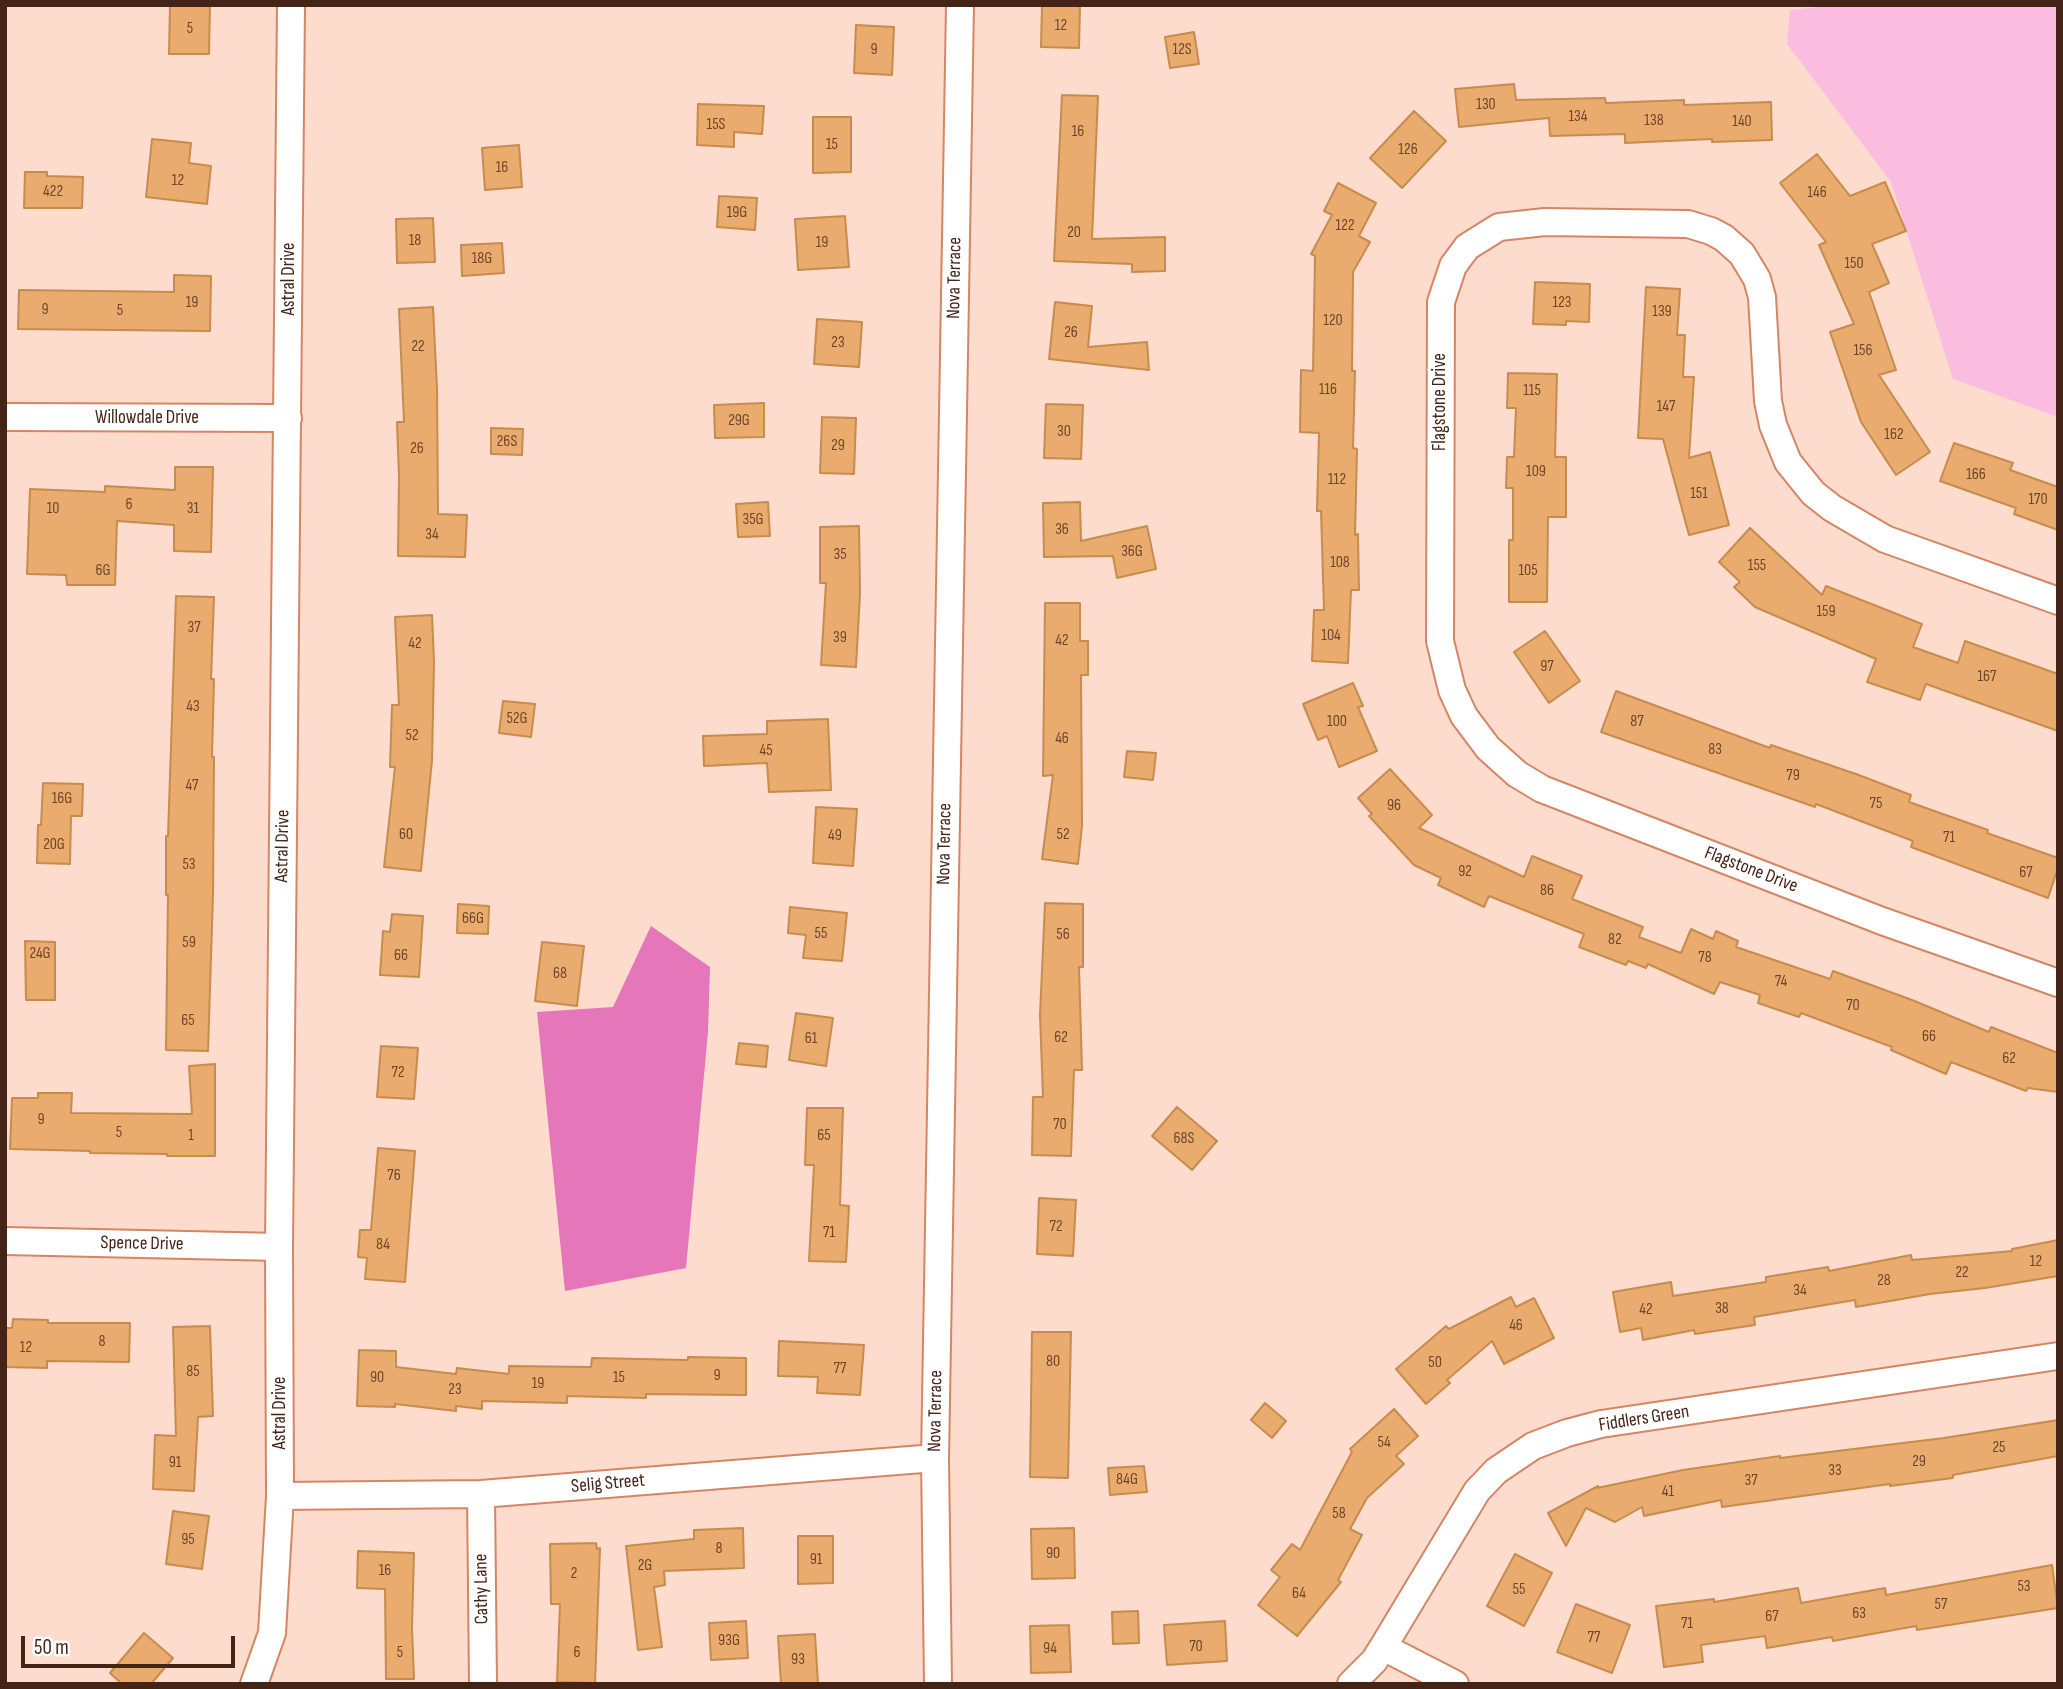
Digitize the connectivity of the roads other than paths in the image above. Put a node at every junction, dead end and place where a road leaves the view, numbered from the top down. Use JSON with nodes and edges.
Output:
{"nodes":[{"id":1,"x":291,"y":5,"type":"edge"},
{"id":2,"x":960,"y":5,"type":"edge"},
{"id":3,"x":5,"y":417,"type":"edge"},
{"id":4,"x":288,"y":418,"type":"junction"},
{"id":5,"x":2058,"y":601,"type":"edge"},
{"id":6,"x":2058,"y":983,"type":"edge"},
{"id":7,"x":5,"y":1241,"type":"edge"},
{"id":8,"x":279,"y":1247,"type":"junction"},
{"id":9,"x":2058,"y":1356,"type":"edge"},
{"id":10,"x":935,"y":1458,"type":"junction"},
{"id":11,"x":481,"y":1494,"type":"junction"},
{"id":12,"x":281,"y":1496,"type":"junction"},
{"id":13,"x":1383,"y":1647,"type":"junction"},
{"id":14,"x":254,"y":1684,"type":"edge"},
{"id":15,"x":483,"y":1684,"type":"edge"},
{"id":16,"x":937,"y":1684,"type":"edge"},
{"id":17,"x":1351,"y":1684,"type":"edge"},
{"id":18,"x":1455,"y":1684,"type":"edge"}],
"edges":[{"from":1,"to":4,"type":"street","name":"Astral Drive"},
{"from":2,"to":10,"type":"street","name":"Nova Terrace"},
{"from":3,"to":4,"type":"street","name":"Willowdale Drive"},
{"from":4,"to":8,"type":"street","name":"Astral Drive"},
{"from":5,"to":6,"type":"street","name":"Flagstone Drive"},
{"from":7,"to":8,"type":"street","name":"Spence Drive"},
{"from":8,"to":12,"type":"street","name":"Astral Drive"},
{"from":9,"to":13,"type":"street","name":"Fiddlers Green"},
{"from":10,"to":11,"type":"street","name":"Selig Street"},
{"from":10,"to":16,"type":"street","name":"Nova Terrace"},
{"from":11,"to":12,"type":"street","name":"Selig Street"},
{"from":11,"to":15,"type":"street","name":"Cathy Lane"},
{"from":12,"to":14,"type":"street","name":"Astral Drive"},
{"from":13,"to":17,"type":"street","name":"Fiddlers Green"},
{"from":13,"to":18,"type":"street"}]}
